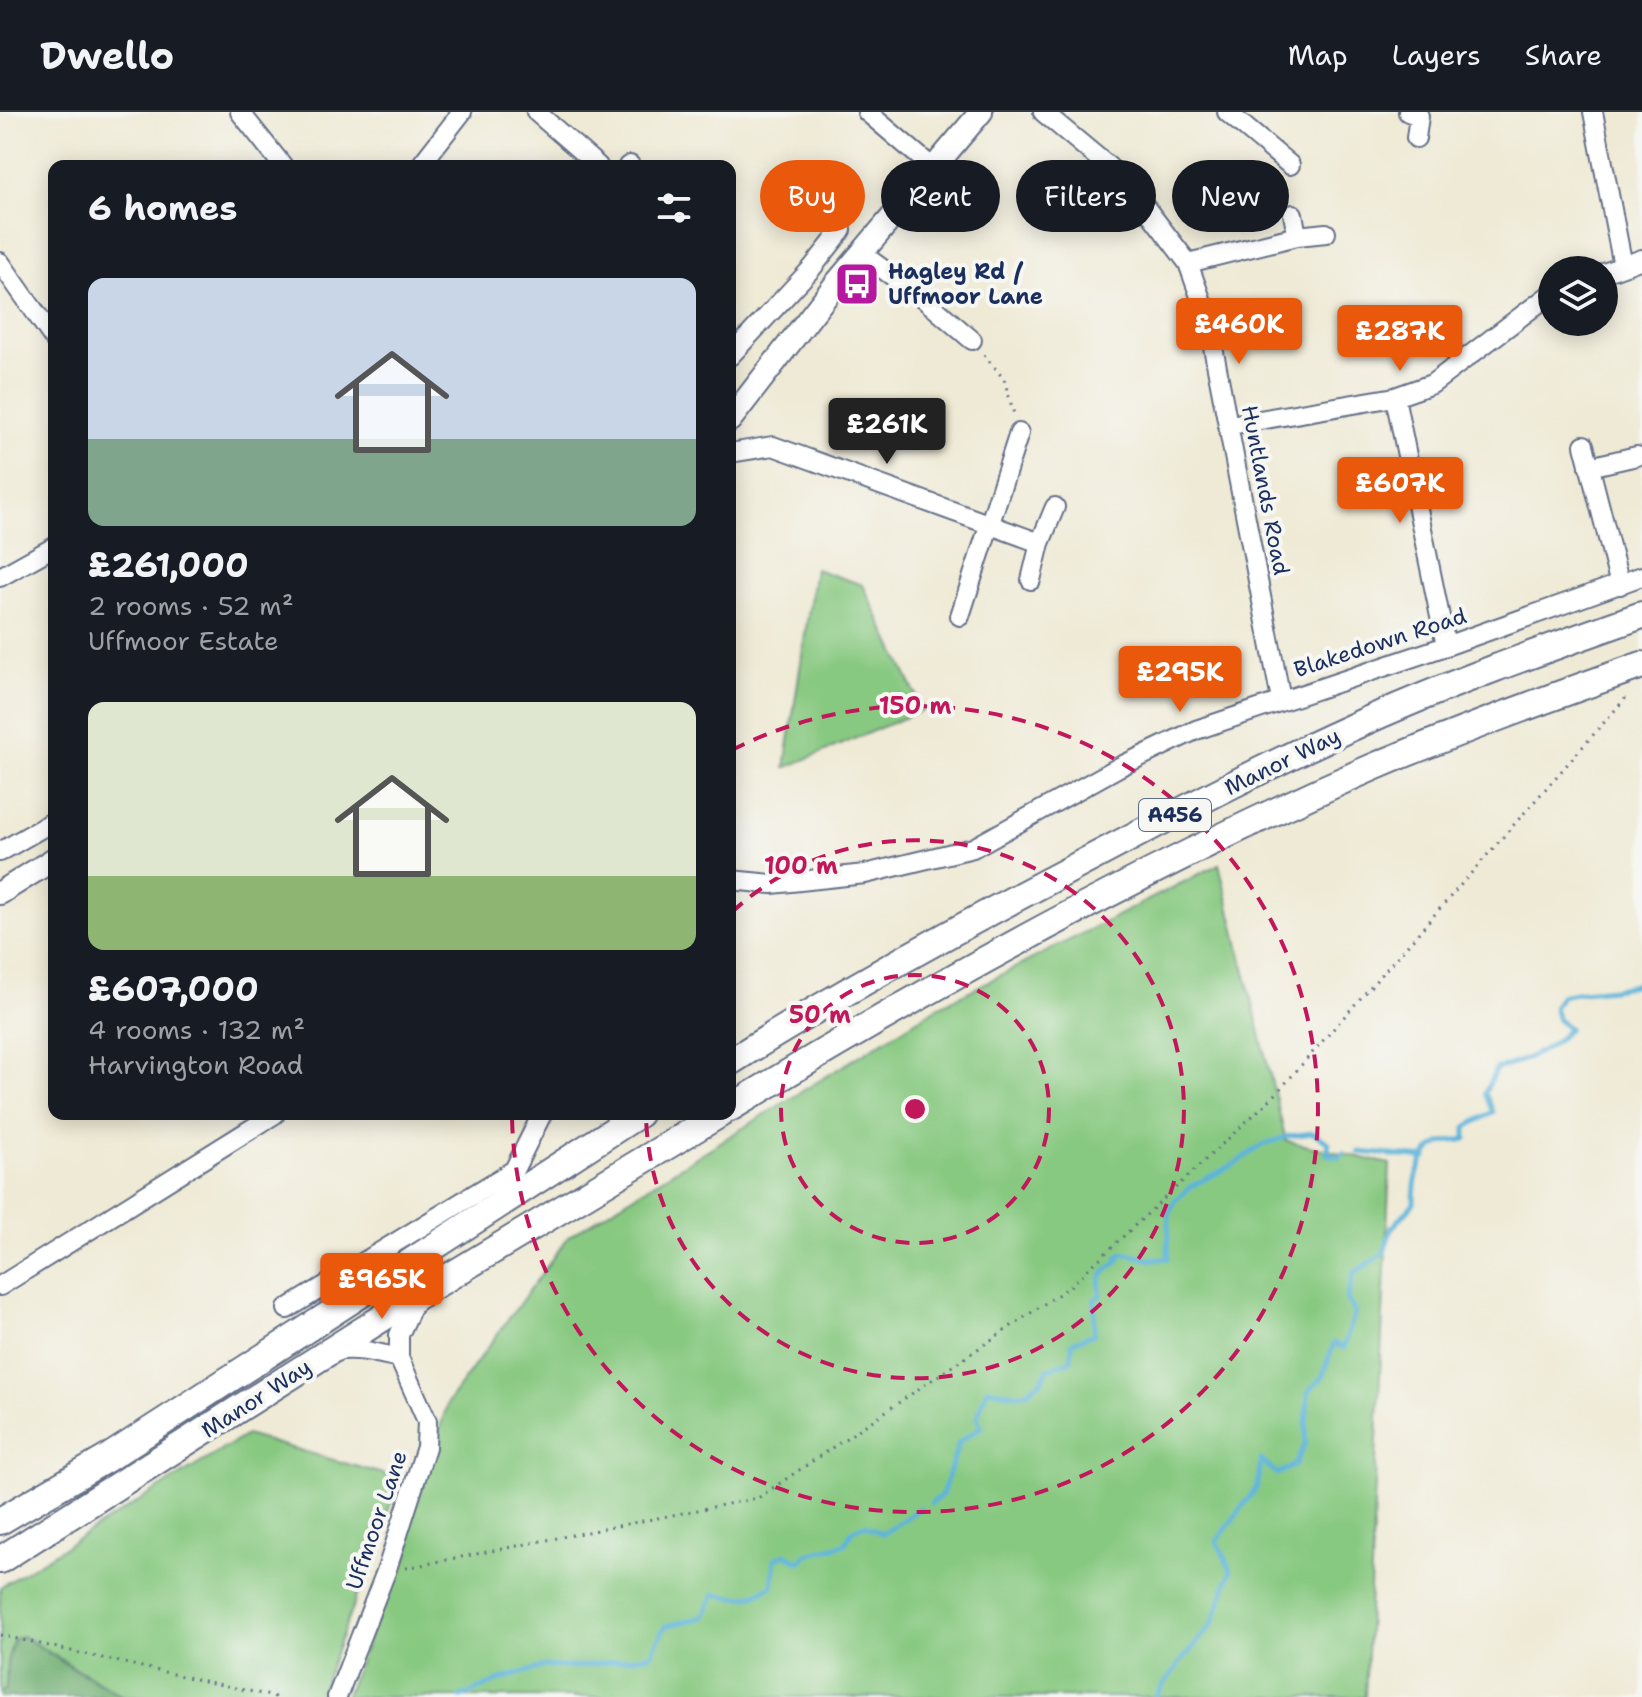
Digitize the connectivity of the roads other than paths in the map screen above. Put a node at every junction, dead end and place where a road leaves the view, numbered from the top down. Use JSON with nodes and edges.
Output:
{"nodes":[{"id":1,"x":240,"y":112,"type":"edge"},
{"id":2,"x":462,"y":112,"type":"edge"},
{"id":3,"x":536,"y":112,"type":"edge"},
{"id":4,"x":867,"y":112,"type":"edge"},
{"id":5,"x":981,"y":112,"type":"edge"},
{"id":6,"x":1043,"y":112,"type":"edge"},
{"id":7,"x":1227,"y":112,"type":"edge"},
{"id":8,"x":1593,"y":112,"type":"edge"},
{"id":9,"x":1420,"y":113,"type":"edge"},
{"id":10,"x":1416,"y":138,"type":"dead end"},
{"id":11,"x":278,"y":160,"type":"edge"},
{"id":12,"x":425,"y":160,"type":"edge"},
{"id":13,"x":591,"y":160,"type":"edge"},
{"id":14,"x":924,"y":160,"type":"edge"},
{"id":15,"x":940,"y":160,"type":"edge"},
{"id":16,"x":1290,"y":165,"type":"dead end"},
{"id":17,"x":1293,"y":214,"type":"dead end"},
{"id":18,"x":881,"y":231,"type":"edge"},
{"id":19,"x":840,"y":232,"type":"edge"},
{"id":20,"x":1326,"y":233,"type":"dead end"},
{"id":21,"x":1297,"y":236,"type":"junction"},
{"id":22,"x":862,"y":254,"type":"junction"},
{"id":23,"x":1642,"y":259,"type":"edge"},
{"id":24,"x":0,"y":262,"type":"edge"},
{"id":25,"x":1188,"y":263,"type":"junction"},
{"id":26,"x":1623,"y":266,"type":"junction"},
{"id":27,"x":812,"y":268,"type":"junction"},
{"id":28,"x":1618,"y":268,"type":"edge"},
{"id":29,"x":838,"y":281,"type":"junction"},
{"id":30,"x":1538,"y":304,"type":"edge"},
{"id":31,"x":48,"y":330,"type":"edge"},
{"id":32,"x":972,"y":340,"type":"road end"},
{"id":33,"x":736,"y":350,"type":"edge"},
{"id":34,"x":1395,"y":397,"type":"junction"},
{"id":35,"x":736,"y":412,"type":"edge"},
{"id":36,"x":1230,"y":425,"type":"junction"},
{"id":37,"x":1019,"y":433,"type":"road end"},
{"id":38,"x":1584,"y":445,"type":"dead end"},
{"id":39,"x":736,"y":452,"type":"edge"},
{"id":40,"x":1637,"y":456,"type":"dead end"},
{"id":41,"x":1589,"y":467,"type":"junction"},
{"id":42,"x":1055,"y":507,"type":"dead end"},
{"id":43,"x":990,"y":526,"type":"junction"},
{"id":44,"x":1040,"y":543,"type":"junction"},
{"id":45,"x":48,"y":550,"type":"edge"},
{"id":46,"x":1642,"y":576,"type":"edge"},
{"id":47,"x":0,"y":577,"type":"edge"},
{"id":48,"x":1031,"y":580,"type":"dead end"},
{"id":49,"x":1620,"y":585,"type":"junction"},
{"id":50,"x":1642,"y":615,"type":"edge"},
{"id":51,"x":960,"y":616,"type":"dead end"},
{"id":52,"x":1446,"y":646,"type":"junction"},
{"id":53,"x":1642,"y":665,"type":"edge"},
{"id":54,"x":1281,"y":700,"type":"junction"},
{"id":55,"x":48,"y":824,"type":"edge"},
{"id":56,"x":0,"y":852,"type":"edge"},
{"id":57,"x":48,"y":863,"type":"edge"},
{"id":58,"x":736,"y":881,"type":"edge"},
{"id":59,"x":0,"y":893,"type":"edge"},
{"id":60,"x":736,"y":1058,"type":"edge"},
{"id":61,"x":736,"y":1104,"type":"edge"},
{"id":62,"x":265,"y":1120,"type":"edge"},
{"id":63,"x":539,"y":1120,"type":"edge"},
{"id":64,"x":625,"y":1120,"type":"edge"},
{"id":65,"x":710,"y":1120,"type":"edge"},
{"id":66,"x":0,"y":1286,"type":"edge"},
{"id":67,"x":417,"y":1296,"type":"junction"},
{"id":68,"x":287,"y":1309,"type":"dead end"},
{"id":69,"x":326,"y":1353,"type":"junction"},
{"id":70,"x":399,"y":1358,"type":"junction"},
{"id":71,"x":0,"y":1521,"type":"edge"},
{"id":72,"x":0,"y":1560,"type":"edge"},
{"id":73,"x":337,"y":1697,"type":"edge"}],
"edges":[{"from":1,"to":11,"type":"street"},
{"from":2,"to":12,"type":"street"},
{"from":3,"to":13,"type":"street"},
{"from":4,"to":14,"type":"street"},
{"from":5,"to":15,"type":"main road"},
{"from":6,"to":25,"type":"street","name":"Huntlands Road"},
{"from":7,"to":16,"type":"street"},
{"from":8,"to":26,"type":"street"},
{"from":9,"to":10,"type":"street"},
{"from":17,"to":21,"type":"street"},
{"from":18,"to":22,"type":"main road"},
{"from":19,"to":27,"type":"street"},
{"from":20,"to":21,"type":"street"},
{"from":21,"to":25,"type":"street"},
{"from":22,"to":29,"type":"main road"},
{"from":22,"to":32,"type":"street"},
{"from":23,"to":26,"type":"street"},
{"from":24,"to":31,"type":"street"},
{"from":25,"to":36,"type":"street","name":"Huntlands Road"},
{"from":26,"to":28,"type":"street"},
{"from":27,"to":29,"type":"street"},
{"from":27,"to":33,"type":"street"},
{"from":29,"to":35,"type":"main road"},
{"from":30,"to":34,"type":"street"},
{"from":34,"to":36,"type":"street"},
{"from":34,"to":52,"type":"street"},
{"from":36,"to":54,"type":"street","name":"Huntlands Road"},
{"from":37,"to":43,"type":"street"},
{"from":38,"to":41,"type":"street"},
{"from":39,"to":43,"type":"street"},
{"from":40,"to":41,"type":"street"},
{"from":41,"to":49,"type":"street"},
{"from":42,"to":44,"type":"street"},
{"from":43,"to":44,"type":"street"},
{"from":43,"to":51,"type":"street"},
{"from":44,"to":48,"type":"street"},
{"from":45,"to":47,"type":"street"},
{"from":46,"to":49,"type":"street","name":"Blakedown Road"},
{"from":49,"to":52,"type":"street","name":"Blakedown Road"},
{"from":50,"to":60,"type":"highway","name":"Manor Way","number":"A456"},
{"from":52,"to":54,"type":"street","name":"Blakedown Road"},
{"from":53,"to":61,"type":"highway","name":"Manor Way","number":"A456"},
{"from":54,"to":58,"type":"street","name":"Blakedown Road"},
{"from":55,"to":56,"type":"street"},
{"from":57,"to":59,"type":"main road"},
{"from":62,"to":66,"type":"street"},
{"from":63,"to":68,"type":"street"},
{"from":64,"to":71,"type":"highway","name":"Manor Way"},
{"from":65,"to":67,"type":"highway","name":"Manor Way"},
{"from":67,"to":69,"type":"highway","name":"Manor Way"},
{"from":67,"to":70,"type":"street"},
{"from":69,"to":70,"type":"street"},
{"from":69,"to":72,"type":"highway","name":"Manor Way"},
{"from":70,"to":73,"type":"street","name":"Uffmoor Lane"}]}
